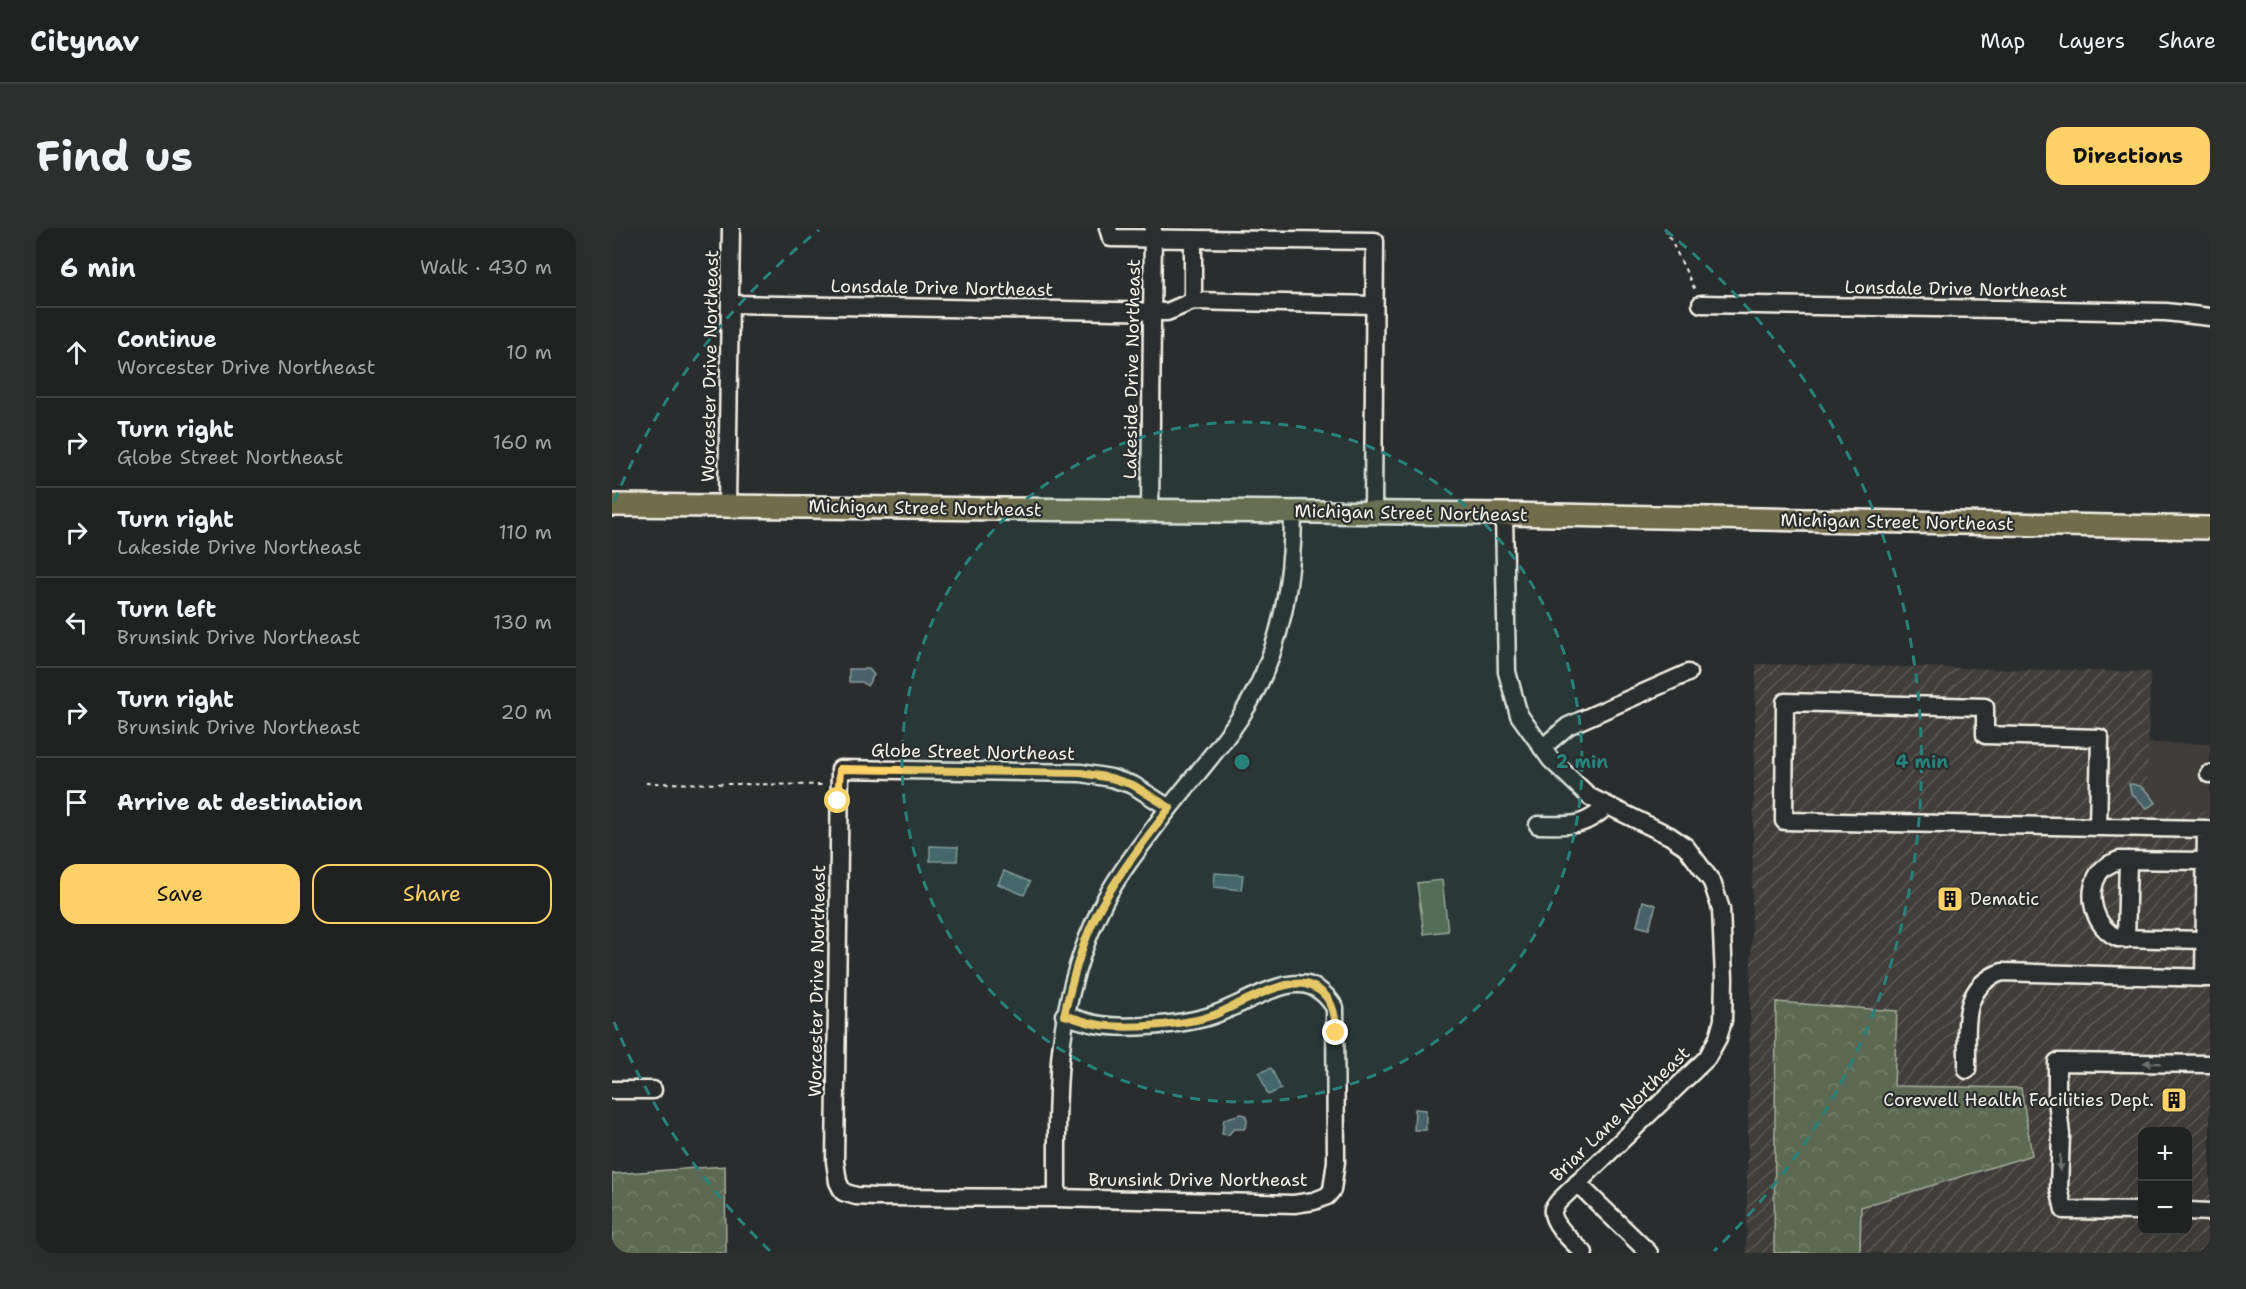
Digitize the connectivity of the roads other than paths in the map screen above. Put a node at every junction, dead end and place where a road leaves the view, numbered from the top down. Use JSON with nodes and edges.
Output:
{"nodes":[{"id":1,"x":731,"y":228,"type":"edge"},
{"id":2,"x":1108,"y":228,"type":"edge"},
{"id":3,"x":1153,"y":233,"type":"edge"},
{"id":4,"x":1193,"y":239,"type":"junction"},
{"id":5,"x":1193,"y":301,"type":"junction"},
{"id":6,"x":731,"y":304,"type":"junction"},
{"id":7,"x":1701,"y":304,"type":"road end"},
{"id":8,"x":1374,"y":305,"type":"junction"},
{"id":9,"x":1152,"y":311,"type":"junction"},
{"id":10,"x":2210,"y":317,"type":"edge"},
{"id":11,"x":612,"y":505,"type":"edge"},
{"id":12,"x":727,"y":505,"type":"junction"},
{"id":13,"x":1150,"y":510,"type":"junction"},
{"id":14,"x":1293,"y":512,"type":"junction"},
{"id":15,"x":1373,"y":513,"type":"junction"},
{"id":16,"x":1504,"y":514,"type":"junction"},
{"id":17,"x":2210,"y":528,"type":"edge"},
{"id":18,"x":1688,"y":673,"type":"dead end"},
{"id":19,"x":1542,"y":748,"type":"junction"},
{"id":20,"x":839,"y":777,"type":"joint"},
{"id":21,"x":1607,"y":806,"type":"junction"},
{"id":22,"x":1170,"y":808,"type":"junction"},
{"id":23,"x":1538,"y":825,"type":"dead end"},
{"id":24,"x":2098,"y":826,"type":"junction"},
{"id":25,"x":2128,"y":860,"type":"junction"},
{"id":26,"x":2205,"y":861,"type":"junction"},
{"id":27,"x":2126,"y":939,"type":"junction"},
{"id":28,"x":2204,"y":940,"type":"junction"},
{"id":29,"x":2207,"y":978,"type":"edge"},
{"id":30,"x":1064,"y":1015,"type":"junction"},
{"id":31,"x":2210,"y":1064,"type":"edge"},
{"id":32,"x":1967,"y":1070,"type":"dead end"},
{"id":33,"x":612,"y":1090,"type":"edge"},
{"id":34,"x":653,"y":1090,"type":"dead end"},
{"id":35,"x":1577,"y":1183,"type":"junction"},
{"id":36,"x":843,"y":1192,"type":"joint"},
{"id":37,"x":1057,"y":1198,"type":"junction"},
{"id":38,"x":2138,"y":1211,"type":"edge"},
{"id":39,"x":2192,"y":1211,"type":"edge"},
{"id":40,"x":2210,"y":1212,"type":"edge"},
{"id":41,"x":1584,"y":1253,"type":"edge"},
{"id":42,"x":1649,"y":1253,"type":"edge"}],
"edges":[{"from":1,"to":6,"type":"street","name":"Worcester Drive Northeast"},
{"from":2,"to":3,"type":"street"},
{"from":3,"to":4,"type":"street"},
{"from":3,"to":9,"type":"street","name":"Lakeside Drive Northeast"},
{"from":4,"to":5,"type":"street"},
{"from":4,"to":8,"type":"street"},
{"from":5,"to":8,"type":"street"},
{"from":5,"to":9,"type":"street","name":"Lonsdale Drive Northeast"},
{"from":6,"to":9,"type":"street","name":"Lonsdale Drive Northeast"},
{"from":6,"to":12,"type":"street","name":"Worcester Drive Northeast"},
{"from":7,"to":10,"type":"street","name":"Lonsdale Drive Northeast"},
{"from":8,"to":15,"type":"street"},
{"from":9,"to":13,"type":"street","name":"Lakeside Drive Northeast"},
{"from":11,"to":12,"type":"main road","name":"Michigan Street Northeast"},
{"from":12,"to":13,"type":"main road","name":"Michigan Street Northeast"},
{"from":13,"to":14,"type":"main road","name":"Michigan Street Northeast"},
{"from":14,"to":15,"type":"main road","name":"Michigan Street Northeast"},
{"from":14,"to":22,"type":"street"},
{"from":15,"to":16,"type":"main road","name":"Michigan Street Northeast"},
{"from":16,"to":17,"type":"main road","name":"Michigan Street Northeast"},
{"from":16,"to":19,"type":"street","name":"Briar Lane Northeast"},
{"from":18,"to":19,"type":"street"},
{"from":19,"to":21,"type":"street","name":"Briar Lane Northeast"},
{"from":20,"to":22,"type":"street","name":"Globe Street Northeast"},
{"from":20,"to":36,"type":"street","name":"Worcester Drive Northeast"},
{"from":21,"to":23,"type":"street"},
{"from":21,"to":35,"type":"street","name":"Briar Lane Northeast"},
{"from":22,"to":30,"type":"street"},
{"from":24,"to":24,"type":"street"},
{"from":24,"to":26,"type":"street"},
{"from":25,"to":26,"type":"street"},
{"from":25,"to":27,"type":"street"},
{"from":25,"to":27,"type":"street"},
{"from":26,"to":28,"type":"street"},
{"from":27,"to":28,"type":"street"},
{"from":28,"to":29,"type":"street"},
{"from":29,"to":32,"type":"street"},
{"from":30,"to":37,"type":"street"},
{"from":30,"to":37,"type":"street","name":"Brunsink Drive Northeast"},
{"from":31,"to":38,"type":"street","one_way":true},
{"from":33,"to":34,"type":"street"},
{"from":35,"to":41,"type":"street","name":"Briar Lane Northeast"},
{"from":35,"to":42,"type":"street"},
{"from":36,"to":37,"type":"street","name":"Brunsink Drive Northeast"},
{"from":39,"to":40,"type":"street"}]}
